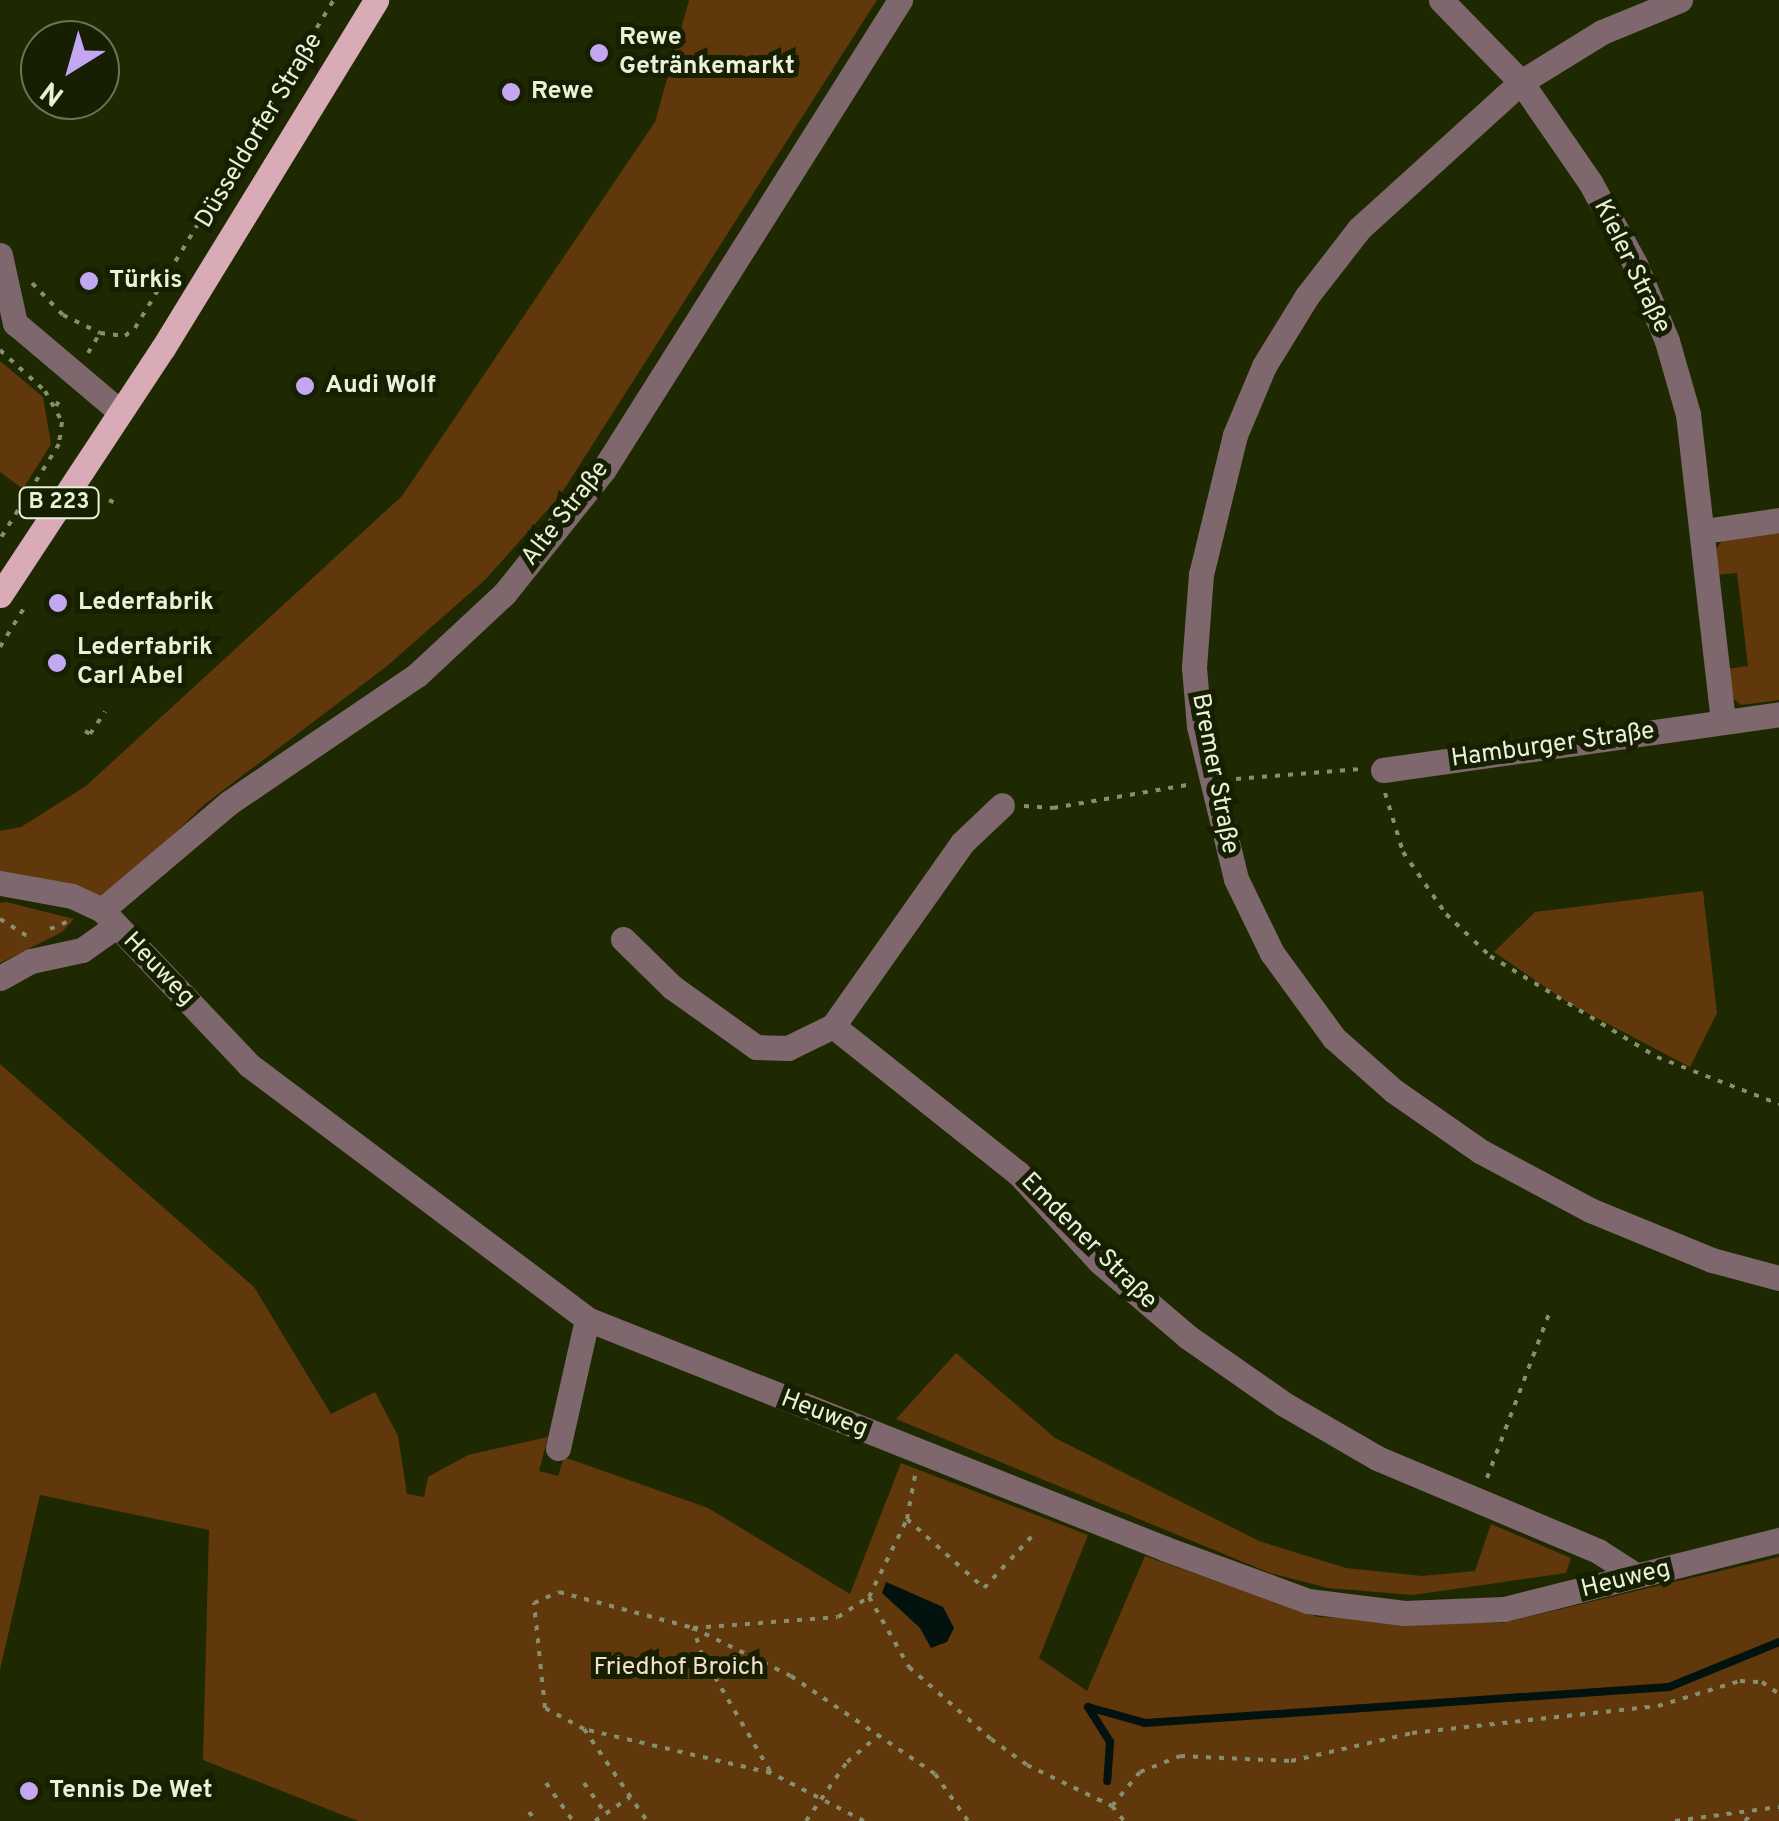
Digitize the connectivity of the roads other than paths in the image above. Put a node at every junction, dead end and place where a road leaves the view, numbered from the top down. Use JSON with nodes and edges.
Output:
{"nodes":[{"id":1,"x":376,"y":0,"type":"edge"},
{"id":2,"x":900,"y":0,"type":"edge"},
{"id":3,"x":1441,"y":0,"type":"edge"},
{"id":4,"x":1680,"y":0,"type":"edge"},
{"id":5,"x":1521,"y":82,"type":"junction"},
{"id":6,"x":0,"y":255,"type":"edge"},
{"id":7,"x":119,"y":412,"type":"junction"},
{"id":8,"x":1779,"y":520,"type":"edge"},
{"id":9,"x":1704,"y":531,"type":"junction"},
{"id":10,"x":0,"y":595,"type":"edge"},
{"id":11,"x":1779,"y":714,"type":"edge"},
{"id":12,"x":1723,"y":722,"type":"junction"},
{"id":13,"x":1383,"y":770,"type":"road end"},
{"id":14,"x":1002,"y":805,"type":"road end"},
{"id":15,"x":0,"y":883,"type":"edge"},
{"id":16,"x":109,"y":918,"type":"junction"},
{"id":17,"x":623,"y":938,"type":"dead end"},
{"id":18,"x":0,"y":978,"type":"edge"},
{"id":19,"x":832,"y":1026,"type":"junction"},
{"id":20,"x":1779,"y":1278,"type":"edge"},
{"id":21,"x":587,"y":1318,"type":"junction"},
{"id":22,"x":558,"y":1448,"type":"dead end"},
{"id":23,"x":1779,"y":1540,"type":"edge"},
{"id":24,"x":1637,"y":1576,"type":"junction"}],
"edges":[{"from":1,"to":7,"type":"main road","name":"Düsseldorfer Straße","number":"B 223"},
{"from":2,"to":16,"type":"street","name":"Alte Straße"},
{"from":3,"to":5,"type":"street"},
{"from":4,"to":5,"type":"street","name":"Bremer Straße"},
{"from":5,"to":9,"type":"street","name":"Kieler Straße"},
{"from":5,"to":20,"type":"street","name":"Bremer Straße"},
{"from":6,"to":7,"type":"street"},
{"from":7,"to":10,"type":"main road","name":"Düsseldorfer Straße","number":"B 223"},
{"from":8,"to":9,"type":"street"},
{"from":9,"to":12,"type":"street","name":"Kieler Straße"},
{"from":11,"to":12,"type":"street"},
{"from":12,"to":13,"type":"street","name":"Hamburger Straße"},
{"from":14,"to":19,"type":"street"},
{"from":15,"to":16,"type":"street","name":"Heuweg"},
{"from":16,"to":18,"type":"street","name":"Alte Straße"},
{"from":16,"to":21,"type":"street","name":"Heuweg"},
{"from":17,"to":19,"type":"street"},
{"from":19,"to":24,"type":"street","name":"Emdener Straße"},
{"from":21,"to":22,"type":"street"},
{"from":21,"to":24,"type":"street","name":"Heuweg"},
{"from":23,"to":24,"type":"street","name":"Heuweg"}]}
